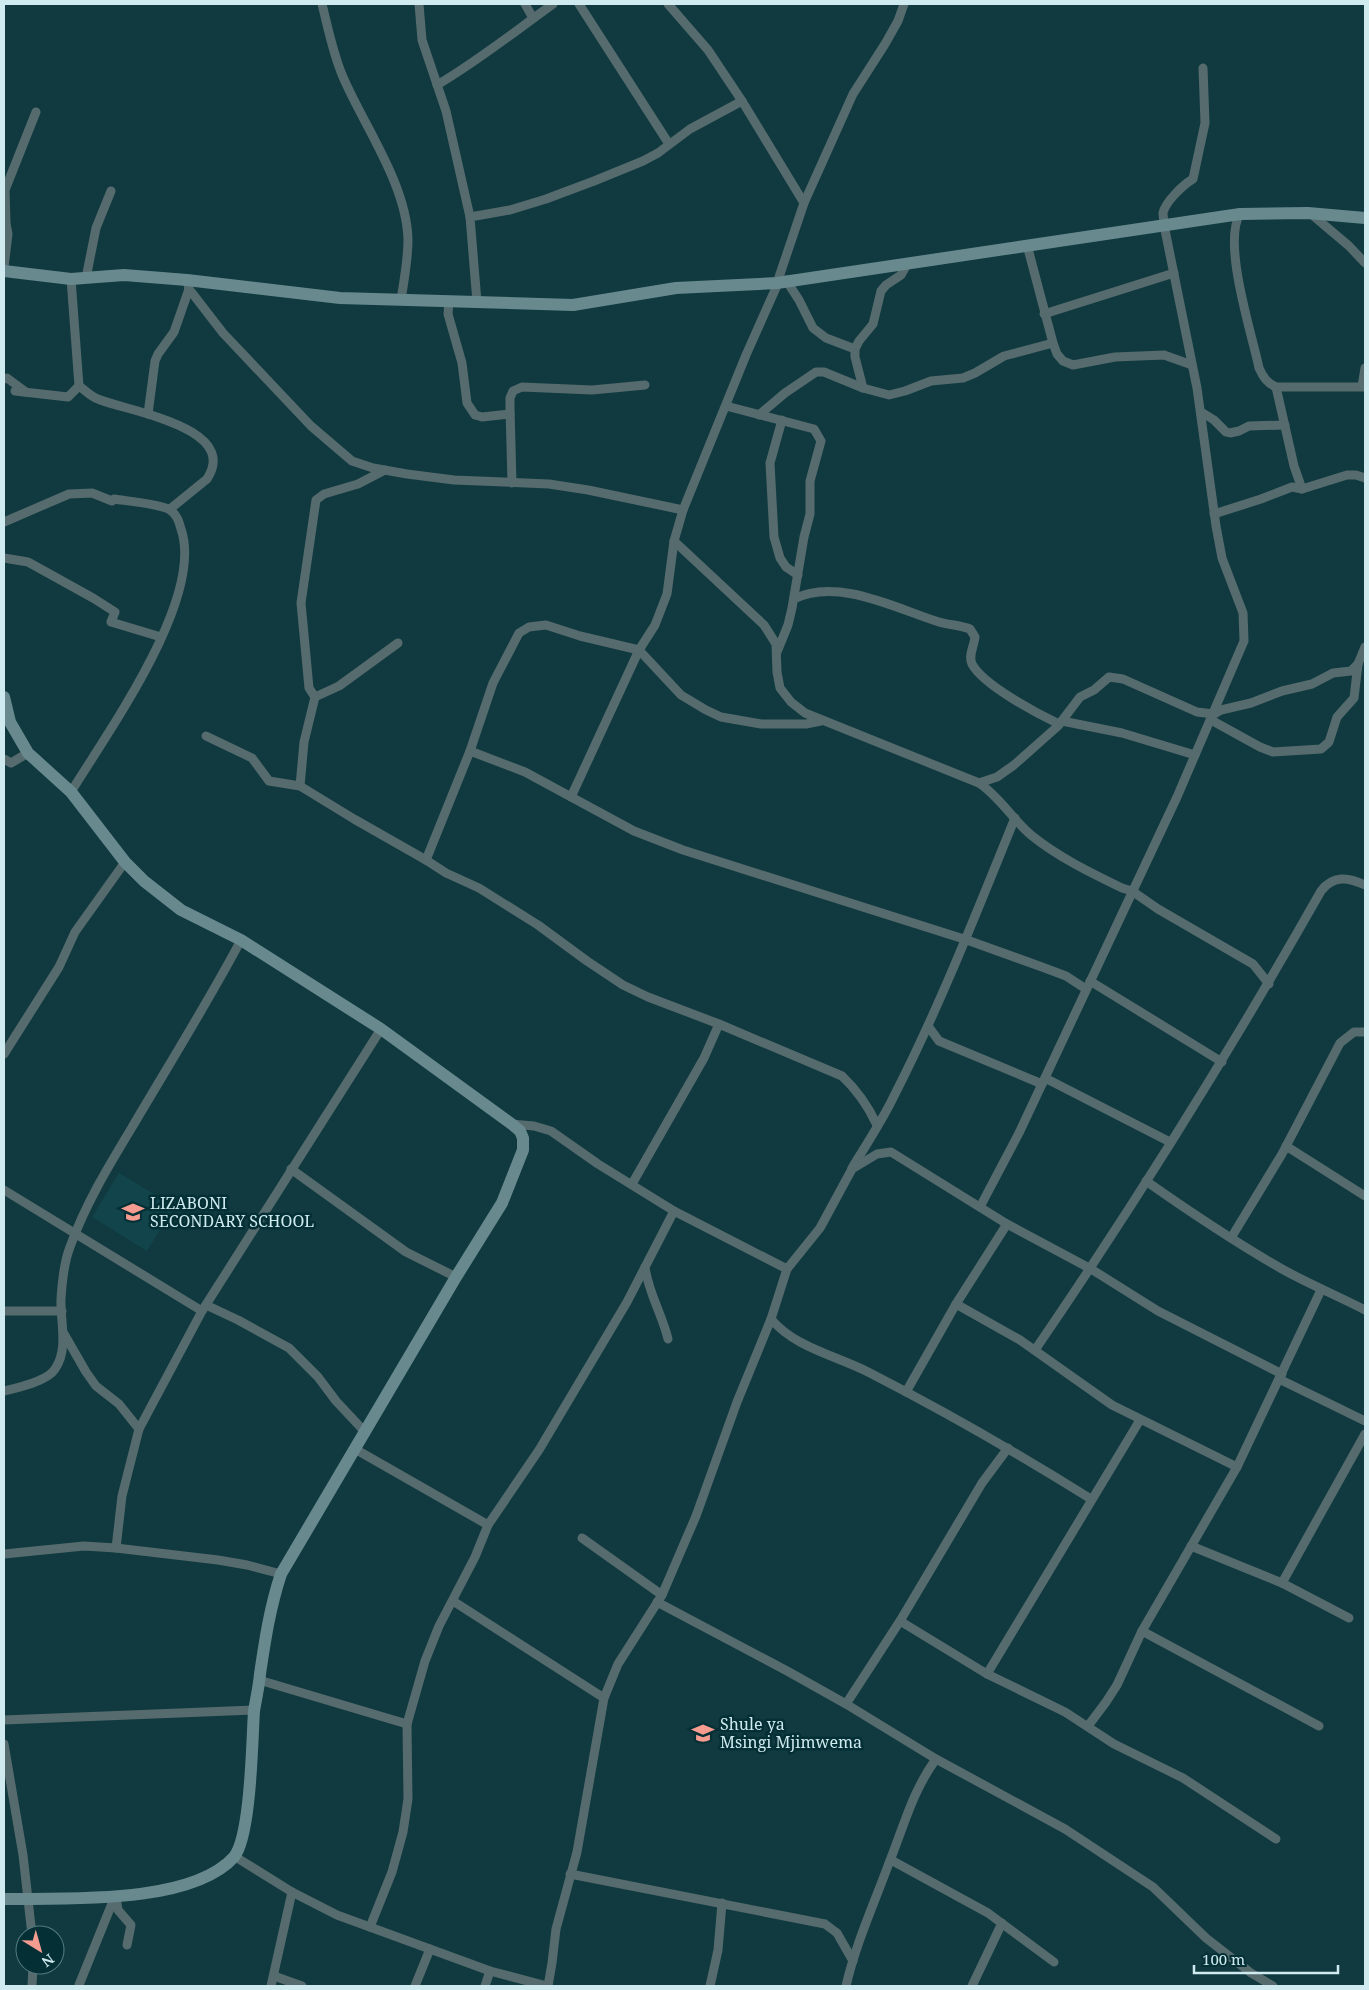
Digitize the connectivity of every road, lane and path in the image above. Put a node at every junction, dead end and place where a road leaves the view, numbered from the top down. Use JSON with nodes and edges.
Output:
{"nodes":[{"id":1,"x":322,"y":4,"type":"edge"},
{"id":2,"x":420,"y":4,"type":"edge"},
{"id":3,"x":524,"y":4,"type":"edge"},
{"id":4,"x":553,"y":4,"type":"edge"},
{"id":5,"x":579,"y":4,"type":"edge"},
{"id":6,"x":668,"y":4,"type":"edge"},
{"id":7,"x":904,"y":4,"type":"edge"},
{"id":8,"x":533,"y":18,"type":"junction"},
{"id":9,"x":1204,"y":68,"type":"dead end"},
{"id":10,"x":436,"y":85,"type":"junction"},
{"id":11,"x":742,"y":101,"type":"junction"},
{"id":12,"x":36,"y":112,"type":"dead end"},
{"id":13,"x":669,"y":144,"type":"junction"},
{"id":14,"x":111,"y":191,"type":"dead end"},
{"id":15,"x":804,"y":203,"type":"junction"},
{"id":16,"x":1310,"y":213,"type":"junction"},
{"id":17,"x":1240,"y":214,"type":"junction"},
{"id":18,"x":470,"y":217,"type":"junction"},
{"id":19,"x":1365,"y":218,"type":"edge"},
{"id":20,"x":1164,"y":225,"type":"junction"},
{"id":21,"x":6,"y":232,"type":"edge"},
{"id":22,"x":1027,"y":245,"type":"junction"},
{"id":23,"x":915,"y":262,"type":"junction"},
{"id":24,"x":1365,"y":263,"type":"edge"},
{"id":25,"x":4,"y":269,"type":"edge"},
{"id":26,"x":1174,"y":273,"type":"junction"},
{"id":27,"x":86,"y":278,"type":"junction"},
{"id":28,"x":70,"y":279,"type":"junction"},
{"id":29,"x":780,"y":281,"type":"junction"},
{"id":30,"x":188,"y":284,"type":"junction"},
{"id":31,"x":401,"y":300,"type":"junction"},
{"id":32,"x":449,"y":302,"type":"junction"},
{"id":33,"x":477,"y":302,"type":"junction"},
{"id":34,"x":1044,"y":314,"type":"junction"},
{"id":35,"x":1053,"y":343,"type":"junction"},
{"id":36,"x":855,"y":349,"type":"junction"},
{"id":37,"x":1192,"y":365,"type":"junction"},
{"id":38,"x":1365,"y":368,"type":"edge"},
{"id":39,"x":4,"y":379,"type":"edge"},
{"id":40,"x":646,"y":385,"type":"dead end"},
{"id":41,"x":79,"y":386,"type":"junction"},
{"id":42,"x":1276,"y":387,"type":"junction"},
{"id":43,"x":1363,"y":387,"type":"edge"},
{"id":44,"x":863,"y":388,"type":"junction"},
{"id":45,"x":15,"y":391,"type":"dead end"},
{"id":46,"x":28,"y":393,"type":"junction"},
{"id":47,"x":726,"y":406,"type":"junction"},
{"id":48,"x":1201,"y":412,"type":"junction"},
{"id":49,"x":148,"y":414,"type":"junction"},
{"id":50,"x":510,"y":414,"type":"junction"},
{"id":51,"x":759,"y":414,"type":"junction"},
{"id":52,"x":782,"y":420,"type":"junction"},
{"id":53,"x":1285,"y":425,"type":"junction"},
{"id":54,"x":386,"y":470,"type":"junction"},
{"id":55,"x":1365,"y":478,"type":"edge"},
{"id":56,"x":512,"y":483,"type":"junction"},
{"id":57,"x":1302,"y":489,"type":"junction"},
{"id":58,"x":170,"y":509,"type":"junction"},
{"id":59,"x":683,"y":510,"type":"junction"},
{"id":60,"x":1214,"y":514,"type":"junction"},
{"id":61,"x":4,"y":522,"type":"edge"},
{"id":62,"x":674,"y":541,"type":"junction"},
{"id":63,"x":4,"y":558,"type":"edge"},
{"id":64,"x":798,"y":575,"type":"junction"},
{"id":65,"x":794,"y":599,"type":"junction"},
{"id":66,"x":161,"y":637,"type":"junction"},
{"id":67,"x":398,"y":643,"type":"dead end"},
{"id":68,"x":1365,"y":647,"type":"edge"},
{"id":69,"x":638,"y":650,"type":"junction"},
{"id":70,"x":776,"y":654,"type":"junction"},
{"id":71,"x":1358,"y":664,"type":"junction"},
{"id":72,"x":4,"y":697,"type":"edge"},
{"id":73,"x":315,"y":697,"type":"junction"},
{"id":74,"x":1212,"y":717,"type":"junction"},
{"id":75,"x":820,"y":721,"type":"junction"},
{"id":76,"x":7,"y":722,"type":"edge"},
{"id":77,"x":1060,"y":723,"type":"junction"},
{"id":78,"x":206,"y":736,"type":"dead end"},
{"id":79,"x":470,"y":751,"type":"junction"},
{"id":80,"x":28,"y":753,"type":"junction"},
{"id":81,"x":1195,"y":755,"type":"junction"},
{"id":82,"x":4,"y":759,"type":"edge"},
{"id":83,"x":979,"y":783,"type":"junction"},
{"id":84,"x":300,"y":786,"type":"junction"},
{"id":85,"x":71,"y":792,"type":"junction"},
{"id":86,"x":571,"y":797,"type":"junction"},
{"id":87,"x":1015,"y":818,"type":"junction"},
{"id":88,"x":426,"y":860,"type":"junction"},
{"id":89,"x":125,"y":862,"type":"junction"},
{"id":90,"x":1365,"y":886,"type":"edge"},
{"id":91,"x":1132,"y":891,"type":"junction"},
{"id":92,"x":241,"y":940,"type":"junction"},
{"id":93,"x":967,"y":940,"type":"junction"},
{"id":94,"x":1269,"y":984,"type":"junction"},
{"id":95,"x":1088,"y":985,"type":"junction"},
{"id":96,"x":719,"y":1024,"type":"junction"},
{"id":97,"x":928,"y":1026,"type":"junction"},
{"id":98,"x":381,"y":1029,"type":"junction"},
{"id":99,"x":1365,"y":1032,"type":"edge"},
{"id":100,"x":4,"y":1054,"type":"edge"},
{"id":101,"x":1222,"y":1062,"type":"junction"},
{"id":102,"x":1044,"y":1081,"type":"junction"},
{"id":103,"x":511,"y":1124,"type":"junction"},
{"id":104,"x":877,"y":1126,"type":"junction"},
{"id":105,"x":1170,"y":1142,"type":"junction"},
{"id":106,"x":1286,"y":1146,"type":"junction"},
{"id":107,"x":291,"y":1169,"type":"junction"},
{"id":108,"x":852,"y":1169,"type":"junction"},
{"id":109,"x":1146,"y":1181,"type":"junction"},
{"id":110,"x":632,"y":1184,"type":"junction"},
{"id":111,"x":4,"y":1190,"type":"edge"},
{"id":112,"x":1365,"y":1196,"type":"edge"},
{"id":113,"x":980,"y":1207,"type":"junction"},
{"id":114,"x":674,"y":1211,"type":"junction"},
{"id":115,"x":1007,"y":1224,"type":"junction"},
{"id":116,"x":75,"y":1234,"type":"junction"},
{"id":117,"x":1231,"y":1238,"type":"junction"},
{"id":118,"x":645,"y":1267,"type":"junction"},
{"id":119,"x":787,"y":1269,"type":"junction"},
{"id":120,"x":1091,"y":1269,"type":"junction"},
{"id":121,"x":456,"y":1277,"type":"junction"},
{"id":122,"x":1321,"y":1290,"type":"junction"},
{"id":123,"x":956,"y":1304,"type":"junction"},
{"id":124,"x":204,"y":1308,"type":"junction"},
{"id":125,"x":1365,"y":1310,"type":"edge"},
{"id":126,"x":4,"y":1311,"type":"edge"},
{"id":127,"x":62,"y":1311,"type":"junction"},
{"id":128,"x":771,"y":1320,"type":"junction"},
{"id":129,"x":63,"y":1332,"type":"junction"},
{"id":130,"x":668,"y":1339,"type":"dead end"},
{"id":131,"x":1035,"y":1350,"type":"junction"},
{"id":132,"x":1280,"y":1377,"type":"junction"},
{"id":133,"x":4,"y":1391,"type":"edge"},
{"id":134,"x":906,"y":1392,"type":"junction"},
{"id":135,"x":1140,"y":1420,"type":"junction"},
{"id":136,"x":1365,"y":1421,"type":"edge"},
{"id":137,"x":139,"y":1430,"type":"junction"},
{"id":138,"x":365,"y":1432,"type":"junction"},
{"id":139,"x":1365,"y":1434,"type":"edge"},
{"id":140,"x":1008,"y":1448,"type":"junction"},
{"id":141,"x":355,"y":1449,"type":"junction"},
{"id":142,"x":1237,"y":1467,"type":"junction"},
{"id":143,"x":1091,"y":1499,"type":"junction"},
{"id":144,"x":488,"y":1525,"type":"junction"},
{"id":145,"x":582,"y":1538,"type":"dead end"},
{"id":146,"x":1191,"y":1546,"type":"junction"},
{"id":147,"x":116,"y":1548,"type":"junction"},
{"id":148,"x":4,"y":1554,"type":"edge"},
{"id":149,"x":281,"y":1574,"type":"junction"},
{"id":150,"x":1282,"y":1583,"type":"junction"},
{"id":151,"x":660,"y":1598,"type":"junction"},
{"id":152,"x":453,"y":1601,"type":"junction"},
{"id":153,"x":1349,"y":1618,"type":"dead end"},
{"id":154,"x":900,"y":1621,"type":"junction"},
{"id":155,"x":1142,"y":1631,"type":"junction"},
{"id":156,"x":987,"y":1674,"type":"junction"},
{"id":157,"x":259,"y":1680,"type":"junction"},
{"id":158,"x":604,"y":1698,"type":"junction"},
{"id":159,"x":846,"y":1704,"type":"junction"},
{"id":160,"x":254,"y":1710,"type":"junction"},
{"id":161,"x":4,"y":1720,"type":"edge"},
{"id":162,"x":407,"y":1724,"type":"junction"},
{"id":163,"x":1088,"y":1726,"type":"junction"},
{"id":164,"x":1319,"y":1726,"type":"dead end"},
{"id":165,"x":4,"y":1744,"type":"edge"},
{"id":166,"x":936,"y":1759,"type":"junction"},
{"id":167,"x":1276,"y":1839,"type":"dead end"},
{"id":168,"x":234,"y":1856,"type":"junction"},
{"id":169,"x":891,"y":1860,"type":"junction"},
{"id":170,"x":570,"y":1874,"type":"junction"},
{"id":171,"x":292,"y":1892,"type":"junction"},
{"id":172,"x":116,"y":1896,"type":"junction"},
{"id":173,"x":4,"y":1898,"type":"edge"},
{"id":174,"x":28,"y":1898,"type":"junction"},
{"id":175,"x":722,"y":1903,"type":"junction"},
{"id":176,"x":1002,"y":1923,"type":"junction"},
{"id":177,"x":31,"y":1925,"type":"edge"},
{"id":178,"x":370,"y":1927,"type":"junction"},
{"id":179,"x":126,"y":1946,"type":"dead end"},
{"id":180,"x":430,"y":1949,"type":"junction"},
{"id":181,"x":853,"y":1961,"type":"junction"},
{"id":182,"x":1054,"y":1962,"type":"dead end"},
{"id":183,"x":490,"y":1971,"type":"junction"},
{"id":184,"x":274,"y":1976,"type":"junction"},
{"id":185,"x":79,"y":1985,"type":"dead end"},
{"id":186,"x":270,"y":1986,"type":"edge"},
{"id":187,"x":302,"y":1986,"type":"edge"},
{"id":188,"x":415,"y":1986,"type":"edge"},
{"id":189,"x":485,"y":1986,"type":"edge"},
{"id":190,"x":547,"y":1986,"type":"edge"},
{"id":191,"x":710,"y":1986,"type":"edge"},
{"id":192,"x":846,"y":1986,"type":"edge"},
{"id":193,"x":972,"y":1986,"type":"edge"},
{"id":194,"x":1273,"y":1986,"type":"edge"}],
"edges":[{"from":1,"to":31,"type":"street"},
{"from":2,"to":10,"type":"street"},
{"from":3,"to":8,"type":"street"},
{"from":4,"to":8,"type":"street"},
{"from":5,"to":13,"type":"street"},
{"from":6,"to":11,"type":"street"},
{"from":7,"to":15,"type":"street"},
{"from":8,"to":10,"type":"street"},
{"from":9,"to":20,"type":"street"},
{"from":10,"to":18,"type":"street"},
{"from":11,"to":13,"type":"street"},
{"from":11,"to":15,"type":"street"},
{"from":12,"to":21,"type":"street"},
{"from":13,"to":18,"type":"street"},
{"from":14,"to":27,"type":"street"},
{"from":15,"to":29,"type":"street"},
{"from":16,"to":17,"type":"street"},
{"from":16,"to":19,"type":"street"},
{"from":16,"to":24,"type":"street"},
{"from":17,"to":20,"type":"street"},
{"from":17,"to":42,"type":"street"},
{"from":18,"to":33,"type":"street"},
{"from":20,"to":22,"type":"street"},
{"from":20,"to":26,"type":"street"},
{"from":21,"to":25,"type":"street"},
{"from":22,"to":23,"type":"street"},
{"from":22,"to":34,"type":"street"},
{"from":23,"to":29,"type":"street"},
{"from":23,"to":36,"type":"street"},
{"from":25,"to":28,"type":"street"},
{"from":26,"to":34,"type":"street"},
{"from":26,"to":37,"type":"street"},
{"from":27,"to":28,"type":"street"},
{"from":27,"to":30,"type":"street"},
{"from":28,"to":41,"type":"street"},
{"from":29,"to":33,"type":"street"},
{"from":29,"to":36,"type":"street"},
{"from":29,"to":47,"type":"street"},
{"from":30,"to":31,"type":"street"},
{"from":30,"to":49,"type":"street"},
{"from":30,"to":54,"type":"street"},
{"from":31,"to":32,"type":"street"},
{"from":32,"to":33,"type":"street"},
{"from":32,"to":50,"type":"street"},
{"from":34,"to":35,"type":"street"},
{"from":35,"to":37,"type":"street"},
{"from":35,"to":44,"type":"street"},
{"from":36,"to":44,"type":"street"},
{"from":37,"to":48,"type":"street"},
{"from":38,"to":43,"type":"street"},
{"from":39,"to":46,"type":"street"},
{"from":40,"to":50,"type":"street"},
{"from":41,"to":46,"type":"street"},
{"from":41,"to":49,"type":"street"},
{"from":42,"to":43,"type":"street"},
{"from":42,"to":53,"type":"street"},
{"from":44,"to":51,"type":"street"},
{"from":45,"to":46,"type":"street"},
{"from":47,"to":51,"type":"street"},
{"from":47,"to":59,"type":"street"},
{"from":48,"to":53,"type":"street"},
{"from":48,"to":60,"type":"street"},
{"from":49,"to":58,"type":"street"},
{"from":50,"to":56,"type":"street"},
{"from":51,"to":52,"type":"street"},
{"from":52,"to":64,"type":"street"},
{"from":52,"to":64,"type":"street"},
{"from":53,"to":57,"type":"street"},
{"from":54,"to":56,"type":"street"},
{"from":54,"to":73,"type":"street"},
{"from":55,"to":57,"type":"street"},
{"from":56,"to":59,"type":"street"},
{"from":57,"to":60,"type":"street"},
{"from":58,"to":61,"type":"street"},
{"from":58,"to":66,"type":"street"},
{"from":59,"to":62,"type":"street"},
{"from":60,"to":74,"type":"street"},
{"from":62,"to":69,"type":"street"},
{"from":62,"to":70,"type":"street"},
{"from":63,"to":66,"type":"street"},
{"from":64,"to":65,"type":"street"},
{"from":65,"to":70,"type":"street"},
{"from":65,"to":77,"type":"street"},
{"from":66,"to":85,"type":"street"},
{"from":67,"to":73,"type":"street"},
{"from":68,"to":71,"type":"street"},
{"from":69,"to":75,"type":"street"},
{"from":69,"to":79,"type":"street"},
{"from":69,"to":86,"type":"street"},
{"from":70,"to":75,"type":"street"},
{"from":71,"to":74,"type":"street"},
{"from":71,"to":74,"type":"street"},
{"from":72,"to":76,"type":"street"},
{"from":73,"to":84,"type":"street"},
{"from":74,"to":77,"type":"street"},
{"from":74,"to":81,"type":"street"},
{"from":75,"to":83,"type":"street"},
{"from":76,"to":80,"type":"street"},
{"from":77,"to":81,"type":"street"},
{"from":77,"to":83,"type":"street"},
{"from":78,"to":84,"type":"street"},
{"from":79,"to":86,"type":"street"},
{"from":79,"to":88,"type":"street"},
{"from":80,"to":82,"type":"street"},
{"from":80,"to":85,"type":"street"},
{"from":81,"to":91,"type":"street"},
{"from":83,"to":87,"type":"street"},
{"from":84,"to":88,"type":"street"},
{"from":85,"to":89,"type":"street"},
{"from":86,"to":93,"type":"street"},
{"from":87,"to":91,"type":"street"},
{"from":87,"to":93,"type":"street"},
{"from":88,"to":96,"type":"street"},
{"from":89,"to":92,"type":"street"},
{"from":89,"to":100,"type":"street"},
{"from":90,"to":94,"type":"street"},
{"from":91,"to":94,"type":"street"},
{"from":91,"to":95,"type":"street"},
{"from":92,"to":98,"type":"street"},
{"from":92,"to":116,"type":"street"},
{"from":93,"to":95,"type":"street"},
{"from":93,"to":97,"type":"street"},
{"from":94,"to":101,"type":"street"},
{"from":95,"to":101,"type":"street"},
{"from":95,"to":102,"type":"street"},
{"from":96,"to":104,"type":"street"},
{"from":96,"to":110,"type":"street"},
{"from":97,"to":102,"type":"street"},
{"from":97,"to":104,"type":"street"},
{"from":98,"to":103,"type":"street"},
{"from":98,"to":107,"type":"street"},
{"from":99,"to":106,"type":"street"},
{"from":101,"to":105,"type":"street"},
{"from":102,"to":105,"type":"street"},
{"from":102,"to":113,"type":"street"},
{"from":103,"to":110,"type":"street"},
{"from":103,"to":121,"type":"street"},
{"from":104,"to":108,"type":"street"},
{"from":105,"to":109,"type":"street"},
{"from":106,"to":112,"type":"street"},
{"from":106,"to":117,"type":"street"},
{"from":107,"to":121,"type":"street"},
{"from":107,"to":124,"type":"street"},
{"from":108,"to":113,"type":"street"},
{"from":108,"to":119,"type":"street"},
{"from":109,"to":117,"type":"street"},
{"from":109,"to":120,"type":"street"},
{"from":110,"to":114,"type":"street"},
{"from":111,"to":116,"type":"street"},
{"from":113,"to":115,"type":"street"},
{"from":114,"to":118,"type":"street"},
{"from":114,"to":119,"type":"street"},
{"from":115,"to":120,"type":"street"},
{"from":115,"to":123,"type":"street"},
{"from":116,"to":124,"type":"street"},
{"from":116,"to":127,"type":"street"},
{"from":117,"to":122,"type":"street"},
{"from":118,"to":130,"type":"street"},
{"from":118,"to":144,"type":"street"},
{"from":119,"to":128,"type":"street"},
{"from":120,"to":131,"type":"street"},
{"from":120,"to":132,"type":"street"},
{"from":121,"to":138,"type":"street"},
{"from":122,"to":125,"type":"street"},
{"from":122,"to":132,"type":"street"},
{"from":123,"to":131,"type":"street"},
{"from":123,"to":134,"type":"street"},
{"from":124,"to":137,"type":"street"},
{"from":124,"to":138,"type":"street"},
{"from":126,"to":127,"type":"street"},
{"from":127,"to":129,"type":"street"},
{"from":128,"to":134,"type":"street"},
{"from":128,"to":151,"type":"street"},
{"from":129,"to":133,"type":"street"},
{"from":129,"to":137,"type":"street"},
{"from":131,"to":135,"type":"street"},
{"from":132,"to":136,"type":"street"},
{"from":132,"to":142,"type":"street"},
{"from":134,"to":140,"type":"street"},
{"from":135,"to":142,"type":"street"},
{"from":135,"to":143,"type":"street"},
{"from":137,"to":147,"type":"street"},
{"from":138,"to":141,"type":"street"},
{"from":139,"to":150,"type":"street"},
{"from":140,"to":143,"type":"street"},
{"from":140,"to":154,"type":"street"},
{"from":141,"to":144,"type":"street"},
{"from":141,"to":149,"type":"street"},
{"from":142,"to":146,"type":"street"},
{"from":143,"to":156,"type":"street"},
{"from":144,"to":152,"type":"street"},
{"from":145,"to":151,"type":"street"},
{"from":146,"to":150,"type":"street"},
{"from":146,"to":155,"type":"street"},
{"from":147,"to":148,"type":"street"},
{"from":147,"to":149,"type":"street"},
{"from":149,"to":157,"type":"street"},
{"from":150,"to":153,"type":"street"},
{"from":151,"to":158,"type":"street"},
{"from":151,"to":159,"type":"street"},
{"from":152,"to":158,"type":"street"},
{"from":152,"to":162,"type":"street"},
{"from":154,"to":156,"type":"street"},
{"from":154,"to":159,"type":"street"},
{"from":155,"to":163,"type":"street"},
{"from":155,"to":164,"type":"street"},
{"from":156,"to":163,"type":"street"},
{"from":157,"to":160,"type":"street"},
{"from":157,"to":162,"type":"street"},
{"from":158,"to":170,"type":"street"},
{"from":159,"to":166,"type":"street"},
{"from":160,"to":161,"type":"street"},
{"from":160,"to":168,"type":"street"},
{"from":162,"to":178,"type":"street"},
{"from":163,"to":167,"type":"street"},
{"from":165,"to":174,"type":"street"},
{"from":166,"to":169,"type":"street"},
{"from":166,"to":194,"type":"street"},
{"from":168,"to":171,"type":"street"},
{"from":168,"to":172,"type":"street"},
{"from":169,"to":176,"type":"street"},
{"from":169,"to":181,"type":"street"},
{"from":170,"to":175,"type":"street"},
{"from":170,"to":190,"type":"street"},
{"from":171,"to":178,"type":"street"},
{"from":171,"to":184,"type":"street"},
{"from":172,"to":174,"type":"street"},
{"from":172,"to":179,"type":"street"},
{"from":172,"to":185,"type":"street"},
{"from":173,"to":174,"type":"street"},
{"from":174,"to":177,"type":"street"},
{"from":175,"to":181,"type":"street"},
{"from":175,"to":191,"type":"street"},
{"from":176,"to":182,"type":"street"},
{"from":176,"to":193,"type":"street"},
{"from":178,"to":180,"type":"street"},
{"from":180,"to":183,"type":"street"},
{"from":180,"to":188,"type":"street"},
{"from":181,"to":192,"type":"street"},
{"from":183,"to":189,"type":"street"},
{"from":183,"to":190,"type":"street"},
{"from":184,"to":186,"type":"street"},
{"from":184,"to":187,"type":"street"}]}
